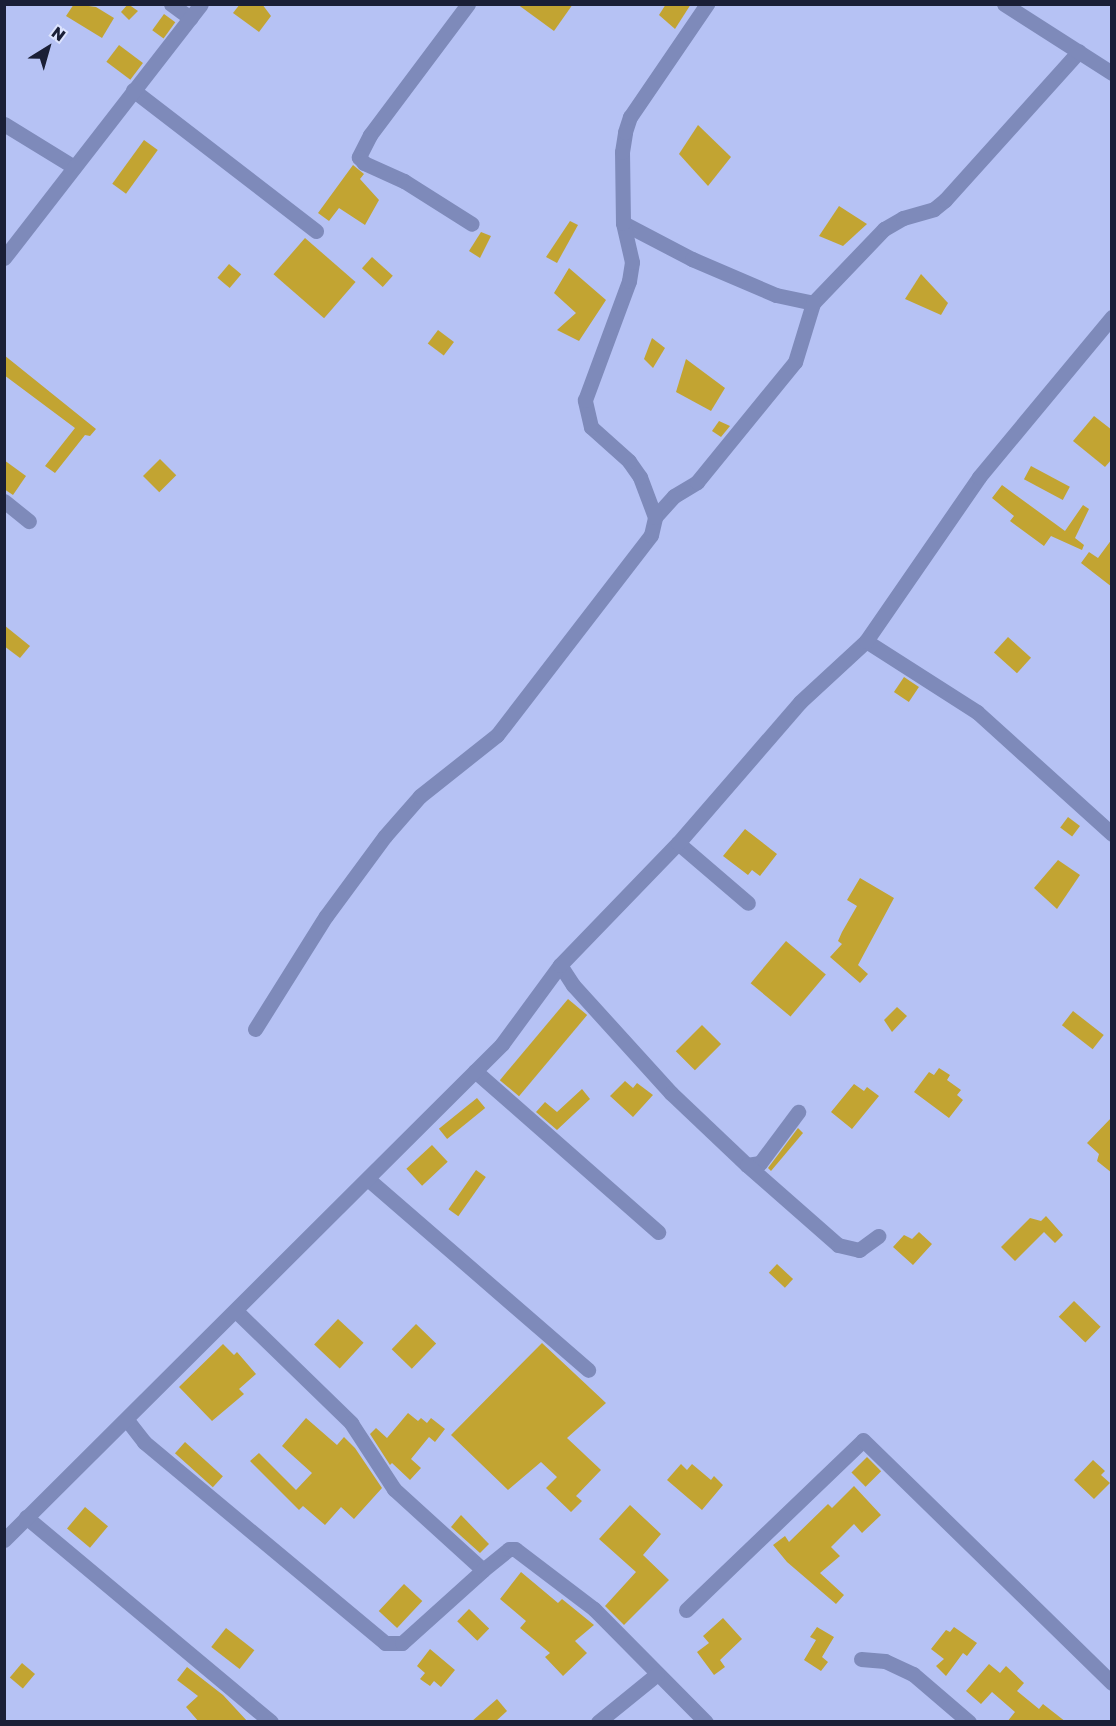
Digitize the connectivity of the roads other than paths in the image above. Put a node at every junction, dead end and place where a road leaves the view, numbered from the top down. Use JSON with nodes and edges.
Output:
{"nodes":[{"id":1,"x":171,"y":4,"type":"edge"},
{"id":2,"x":201,"y":4,"type":"edge"},
{"id":3,"x":468,"y":4,"type":"edge"},
{"id":4,"x":707,"y":4,"type":"edge"},
{"id":5,"x":1004,"y":4,"type":"edge"},
{"id":6,"x":190,"y":18,"type":"junction"},
{"id":7,"x":1079,"y":51,"type":"junction"},
{"id":8,"x":1112,"y":73,"type":"edge"},
{"id":9,"x":133,"y":90,"type":"junction"},
{"id":10,"x":4,"y":124,"type":"edge"},
{"id":11,"x":74,"y":167,"type":"junction"},
{"id":12,"x":623,"y":223,"type":"junction"},
{"id":13,"x":472,"y":224,"type":"dead end"},
{"id":14,"x":316,"y":231,"type":"dead end"},
{"id":15,"x":4,"y":258,"type":"edge"},
{"id":16,"x":813,"y":303,"type":"junction"},
{"id":17,"x":1112,"y":317,"type":"edge"},
{"id":18,"x":4,"y":501,"type":"edge"},
{"id":19,"x":655,"y":517,"type":"junction"},
{"id":20,"x":29,"y":521,"type":"dead end"},
{"id":21,"x":866,"y":641,"type":"junction"},
{"id":22,"x":1112,"y":834,"type":"edge"},
{"id":23,"x":678,"y":843,"type":"junction"},
{"id":24,"x":748,"y":903,"type":"dead end"},
{"id":25,"x":560,"y":965,"type":"junction"},
{"id":26,"x":255,"y":1029,"type":"dead end"},
{"id":27,"x":476,"y":1071,"type":"junction"},
{"id":28,"x":798,"y":1112,"type":"dead end"},
{"id":29,"x":747,"y":1165,"type":"junction"},
{"id":30,"x":369,"y":1180,"type":"junction"},
{"id":31,"x":658,"y":1233,"type":"dead end"},
{"id":32,"x":878,"y":1236,"type":"dead end"},
{"id":33,"x":236,"y":1311,"type":"junction"},
{"id":34,"x":588,"y":1370,"type":"dead end"},
{"id":35,"x":127,"y":1420,"type":"junction"},
{"id":36,"x":26,"y":1517,"type":"junction"},
{"id":37,"x":4,"y":1540,"type":"edge"},
{"id":38,"x":483,"y":1570,"type":"junction"},
{"id":39,"x":686,"y":1610,"type":"dead end"},
{"id":40,"x":861,"y":1659,"type":"dead end"},
{"id":41,"x":657,"y":1674,"type":"junction"},
{"id":42,"x":1112,"y":1683,"type":"edge"},
{"id":43,"x":271,"y":1722,"type":"edge"},
{"id":44,"x":598,"y":1722,"type":"edge"},
{"id":45,"x":706,"y":1722,"type":"edge"},
{"id":46,"x":969,"y":1722,"type":"edge"}],
"edges":[{"from":1,"to":6,"type":"street"},
{"from":2,"to":6,"type":"street"},
{"from":3,"to":13,"type":"street"},
{"from":4,"to":12,"type":"street"},
{"from":5,"to":7,"type":"street"},
{"from":6,"to":9,"type":"street"},
{"from":7,"to":8,"type":"street"},
{"from":7,"to":16,"type":"street"},
{"from":9,"to":11,"type":"street"},
{"from":9,"to":14,"type":"street"},
{"from":10,"to":11,"type":"street"},
{"from":11,"to":15,"type":"street"},
{"from":12,"to":16,"type":"street"},
{"from":12,"to":19,"type":"street"},
{"from":16,"to":19,"type":"street"},
{"from":17,"to":21,"type":"street"},
{"from":18,"to":20,"type":"street"},
{"from":19,"to":26,"type":"street"},
{"from":21,"to":22,"type":"street"},
{"from":21,"to":23,"type":"street"},
{"from":23,"to":24,"type":"street"},
{"from":23,"to":25,"type":"street"},
{"from":25,"to":27,"type":"street"},
{"from":25,"to":29,"type":"street"},
{"from":27,"to":30,"type":"street"},
{"from":27,"to":31,"type":"street"},
{"from":28,"to":29,"type":"street"},
{"from":29,"to":32,"type":"street"},
{"from":30,"to":33,"type":"street"},
{"from":30,"to":34,"type":"street"},
{"from":33,"to":35,"type":"street"},
{"from":33,"to":38,"type":"street"},
{"from":35,"to":36,"type":"street"},
{"from":35,"to":38,"type":"street"},
{"from":36,"to":37,"type":"street"},
{"from":36,"to":43,"type":"street"},
{"from":38,"to":41,"type":"street"},
{"from":39,"to":42,"type":"street"},
{"from":40,"to":46,"type":"street"},
{"from":41,"to":44,"type":"street"},
{"from":41,"to":45,"type":"street"}]}
